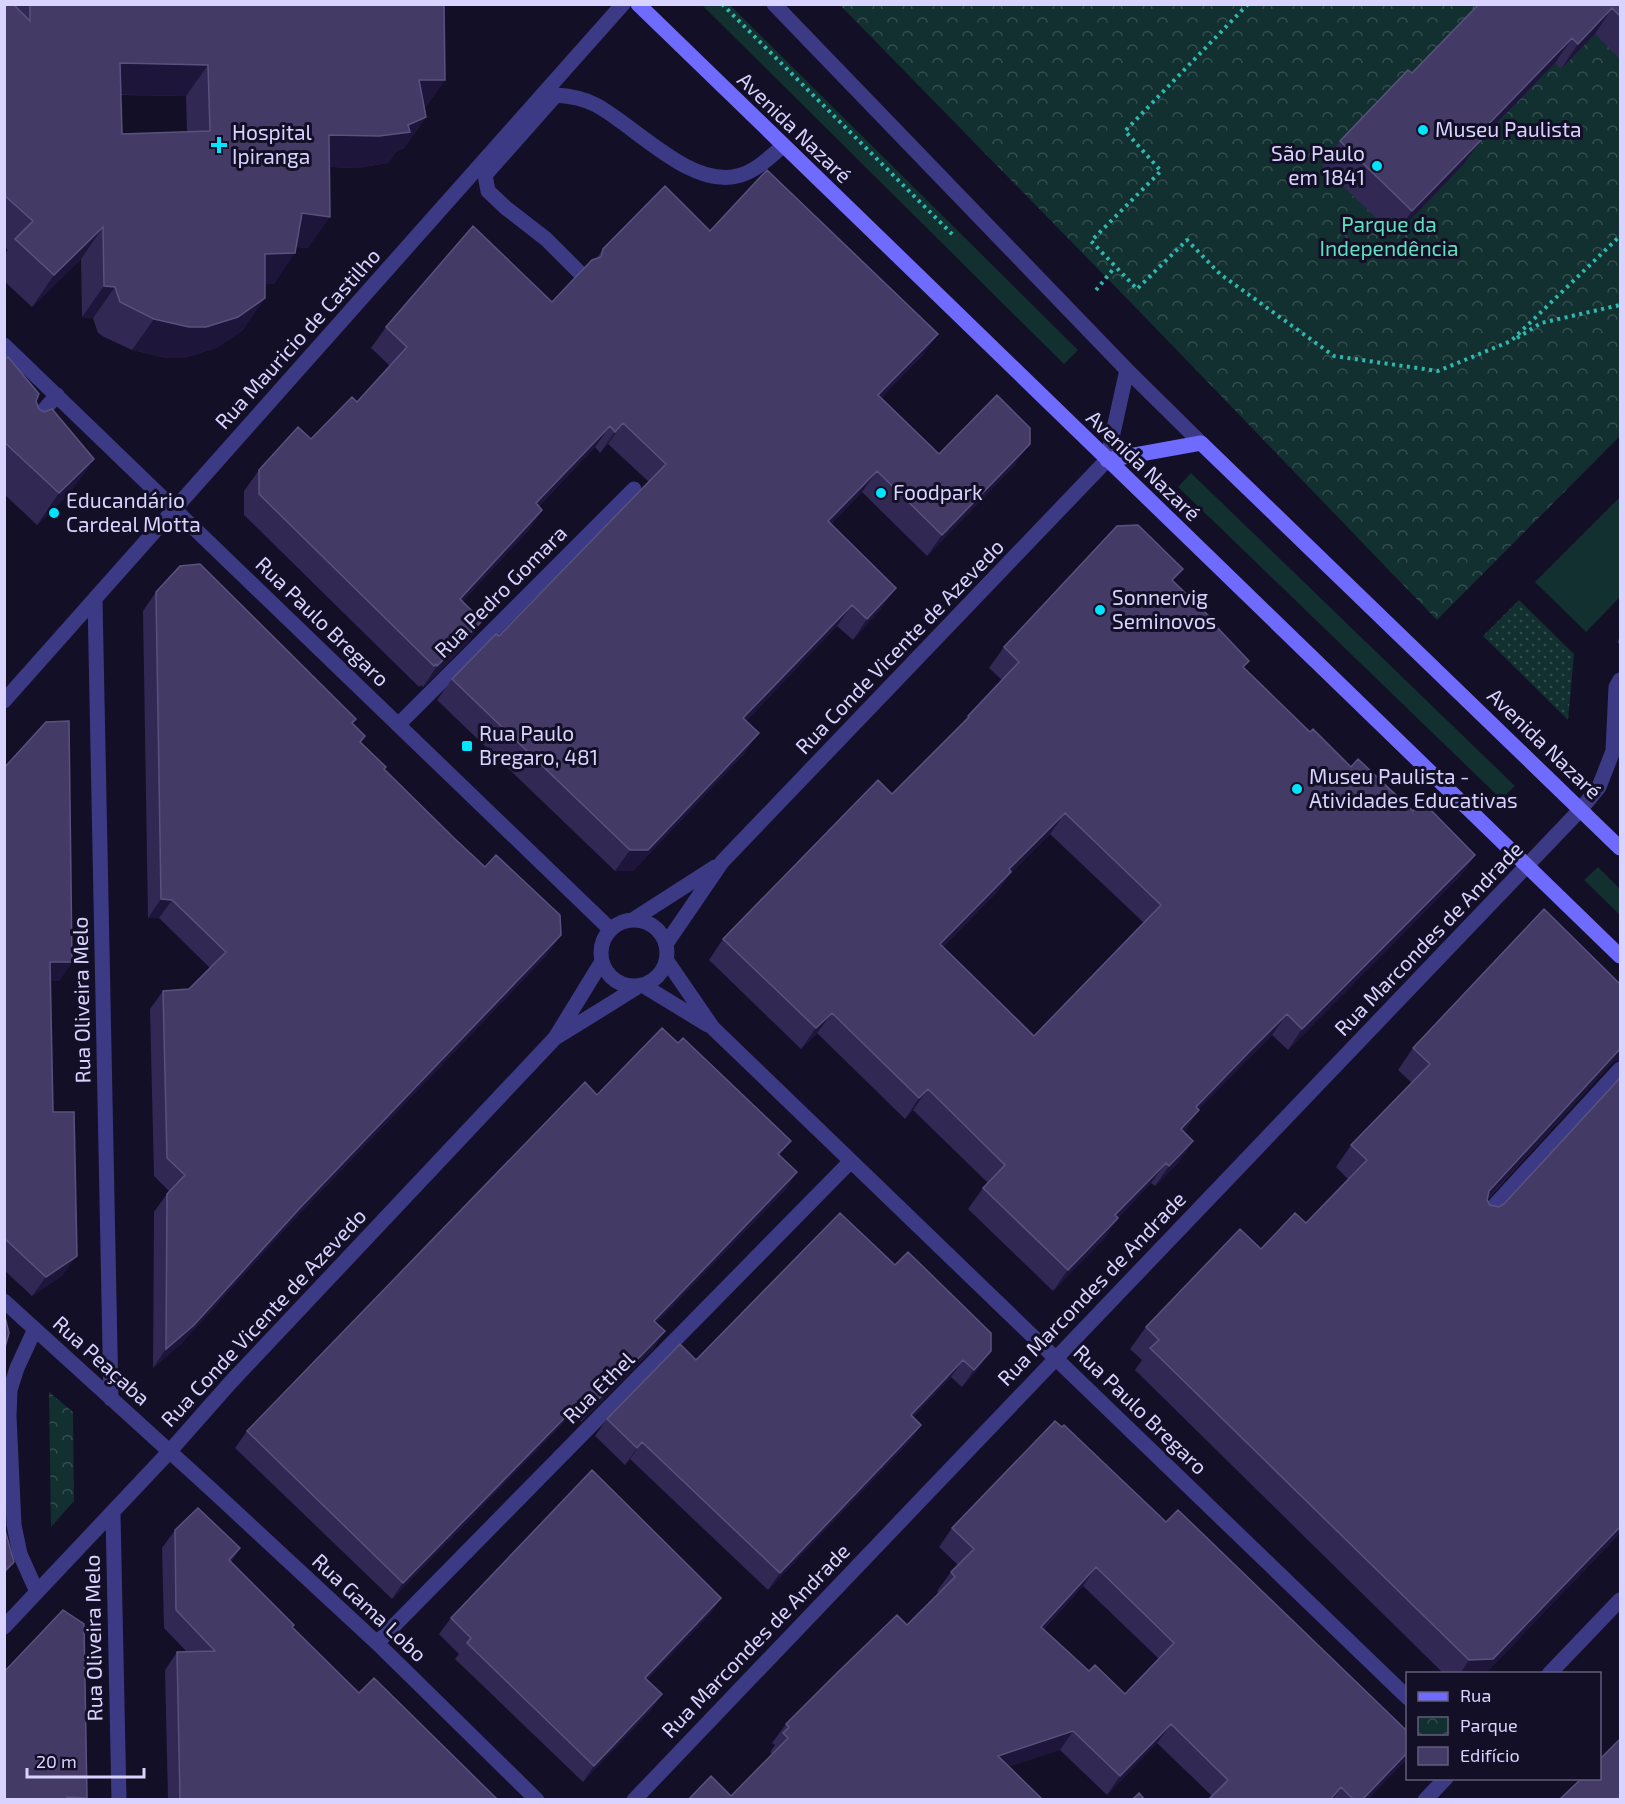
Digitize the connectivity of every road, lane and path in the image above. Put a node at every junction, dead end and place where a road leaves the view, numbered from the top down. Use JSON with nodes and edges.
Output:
{"nodes":[{"id":1,"x":623,"y":4,"type":"edge"},
{"id":2,"x":638,"y":4,"type":"edge"},
{"id":3,"x":722,"y":4,"type":"edge"},
{"id":4,"x":774,"y":4,"type":"edge"},
{"id":5,"x":1248,"y":4,"type":"edge"},
{"id":6,"x":783,"y":147,"type":"junction"},
{"id":7,"x":1620,"y":236,"type":"edge"},
{"id":8,"x":956,"y":238,"type":"dead end"},
{"id":9,"x":1115,"y":267,"type":"junction"},
{"id":10,"x":579,"y":272,"type":"edge"},
{"id":11,"x":1096,"y":290,"type":"dead end"},
{"id":12,"x":1620,"y":305,"type":"edge"},
{"id":13,"x":1511,"y":341,"type":"junction"},
{"id":14,"x":4,"y":345,"type":"edge"},
{"id":15,"x":1127,"y":370,"type":"junction"},
{"id":16,"x":57,"y":395,"type":"junction"},
{"id":17,"x":23,"y":434,"type":"edge"},
{"id":18,"x":1200,"y":443,"type":"junction"},
{"id":19,"x":1107,"y":460,"type":"junction"},
{"id":20,"x":634,"y":489,"type":"dead end"},
{"id":21,"x":175,"y":509,"type":"junction"},
{"id":22,"x":95,"y":599,"type":"junction"},
{"id":23,"x":1620,"y":680,"type":"edge"},
{"id":24,"x":4,"y":701,"type":"edge"},
{"id":25,"x":399,"y":725,"type":"junction"},
{"id":26,"x":1581,"y":809,"type":"junction"},
{"id":27,"x":1620,"y":848,"type":"edge"},
{"id":28,"x":722,"y":862,"type":"junction"},
{"id":29,"x":1528,"y":866,"type":"junction"},
{"id":30,"x":634,"y":920,"type":"junction"},
{"id":31,"x":610,"y":929,"type":"junction"},
{"id":32,"x":666,"y":944,"type":"junction"},
{"id":33,"x":1620,"y":956,"type":"edge"},
{"id":34,"x":667,"y":961,"type":"junction"},
{"id":35,"x":601,"y":963,"type":"junction"},
{"id":36,"x":640,"y":987,"type":"junction"},
{"id":37,"x":713,"y":1028,"type":"junction"},
{"id":38,"x":555,"y":1038,"type":"junction"},
{"id":39,"x":1620,"y":1069,"type":"edge"},
{"id":40,"x":851,"y":1161,"type":"junction"},
{"id":41,"x":1481,"y":1220,"type":"edge"},
{"id":42,"x":4,"y":1301,"type":"edge"},
{"id":43,"x":35,"y":1329,"type":"junction"},
{"id":44,"x":1055,"y":1358,"type":"junction"},
{"id":45,"x":111,"y":1399,"type":"junction"},
{"id":46,"x":170,"y":1451,"type":"junction"},
{"id":47,"x":113,"y":1513,"type":"junction"},
{"id":48,"x":37,"y":1592,"type":"junction"},
{"id":49,"x":1620,"y":1600,"type":"edge"},
{"id":50,"x":4,"y":1627,"type":"edge"},
{"id":51,"x":377,"y":1643,"type":"junction"},
{"id":52,"x":1551,"y":1672,"type":"edge"},
{"id":53,"x":1406,"y":1697,"type":"edge"},
{"id":54,"x":1445,"y":1780,"type":"edge"},
{"id":55,"x":119,"y":1800,"type":"edge"},
{"id":56,"x":537,"y":1800,"type":"edge"},
{"id":57,"x":634,"y":1800,"type":"edge"},
{"id":58,"x":1425,"y":1800,"type":"edge"}],
"edges":[{"from":1,"to":21,"type":"street","name":"Rua Mauricio de Castilho"},
{"from":2,"to":6,"type":"main road","name":"Avenida Nazaré"},
{"from":3,"to":8,"type":"path"},
{"from":4,"to":15,"type":"street","name":"Avenida Nazaré"},
{"from":5,"to":9,"type":"path"},
{"from":6,"to":10,"type":"street"},
{"from":6,"to":19,"type":"main road","name":"Avenida Nazaré"},
{"from":7,"to":13,"type":"path"},
{"from":9,"to":11,"type":"path"},
{"from":9,"to":13,"type":"path"},
{"from":12,"to":13,"type":"path"},
{"from":14,"to":16,"type":"street","name":"Rua Paulo Bregaro"},
{"from":15,"to":18,"type":"street","name":"Avenida Nazaré"},
{"from":15,"to":19,"type":"street"},
{"from":16,"to":17,"type":"street"},
{"from":16,"to":21,"type":"street","name":"Rua Paulo Bregaro"},
{"from":18,"to":19,"type":"main road"},
{"from":18,"to":26,"type":"main road","name":"Avenida Nazaré"},
{"from":19,"to":28,"type":"street","name":"Rua Conde Vicente de Azevedo"},
{"from":19,"to":29,"type":"main road","name":"Avenida Nazaré"},
{"from":20,"to":25,"type":"street","name":"Rua Pedro Gomara"},
{"from":21,"to":22,"type":"street","name":"Rua Mauricio de Castilho"},
{"from":21,"to":25,"type":"street","name":"Rua Paulo Bregaro"},
{"from":22,"to":24,"type":"street","name":"Rua Mauricio de Castilho"},
{"from":22,"to":45,"type":"street","name":"Rua Oliveira Melo"},
{"from":23,"to":26,"type":"street","name":"Rua Marcondes de Andrade"},
{"from":25,"to":31,"type":"street","name":"Rua Paulo Bregaro"},
{"from":26,"to":27,"type":"main road","name":"Avenida Nazaré"},
{"from":26,"to":29,"type":"street","name":"Rua Marcondes de Andrade"},
{"from":28,"to":30,"type":"street","name":"Rua Conde Vicente de Azevedo"},
{"from":28,"to":32,"type":"street","name":"Rua Conde Vicente de Azevedo"},
{"from":29,"to":33,"type":"main road","name":"Avenida Nazaré"},
{"from":29,"to":44,"type":"street","name":"Rua Marcondes de Andrade"},
{"from":30,"to":31,"type":"street"},
{"from":30,"to":32,"type":"street"},
{"from":31,"to":35,"type":"street"},
{"from":32,"to":34,"type":"street"},
{"from":34,"to":36,"type":"street"},
{"from":34,"to":37,"type":"street","name":"Rua Paulo Bregaro"},
{"from":35,"to":36,"type":"street"},
{"from":35,"to":38,"type":"street","name":"Rua Conde Vicente de Azevedo"},
{"from":36,"to":37,"type":"street","name":"Rua Paulo Bregaro"},
{"from":36,"to":38,"type":"street","name":"Rua Conde Vicente de Azevedo"},
{"from":37,"to":40,"type":"street","name":"Rua Paulo Bregaro"},
{"from":38,"to":46,"type":"street","name":"Rua Conde Vicente de Azevedo"},
{"from":39,"to":41,"type":"street"},
{"from":40,"to":44,"type":"street","name":"Rua Paulo Bregaro"},
{"from":40,"to":51,"type":"street","name":"Rua Ethel"},
{"from":42,"to":43,"type":"street","name":"Rua Peaçaba"},
{"from":43,"to":45,"type":"street","name":"Rua Peaçaba"},
{"from":43,"to":48,"type":"street"},
{"from":44,"to":53,"type":"street","name":"Rua Paulo Bregaro"},
{"from":44,"to":57,"type":"street","name":"Rua Marcondes de Andrade"},
{"from":45,"to":46,"type":"street","name":"Rua Peaçaba"},
{"from":46,"to":47,"type":"street","name":"Rua Conde Vicente de Azevedo"},
{"from":46,"to":51,"type":"street","name":"Rua Gama Lobo"},
{"from":47,"to":48,"type":"street","name":"Rua Conde Vicente de Azevedo"},
{"from":47,"to":55,"type":"street","name":"Rua Oliveira Melo"},
{"from":48,"to":50,"type":"street","name":"Rua Conde Vicente de Azevedo"},
{"from":49,"to":52,"type":"street"},
{"from":51,"to":56,"type":"street","name":"Rua Gama Lobo"},
{"from":54,"to":58,"type":"street"}]}
